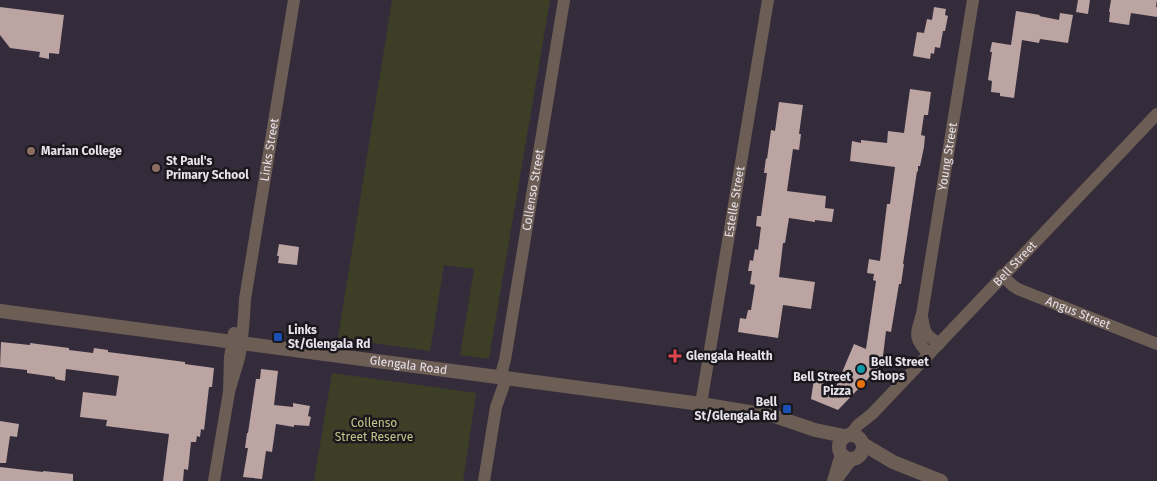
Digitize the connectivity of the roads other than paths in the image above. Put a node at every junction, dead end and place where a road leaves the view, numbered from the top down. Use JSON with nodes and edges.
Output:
{"nodes":[{"id":1,"x":294,"y":0,"type":"edge"},
{"id":2,"x":564,"y":0,"type":"edge"},
{"id":3,"x":768,"y":0,"type":"edge"},
{"id":4,"x":973,"y":0,"type":"edge"},
{"id":5,"x":1157,"y":114,"type":"edge"},
{"id":6,"x":1002,"y":275,"type":"junction"},
{"id":7,"x":0,"y":311,"type":"edge"},
{"id":8,"x":922,"y":314,"type":"junction"},
{"id":9,"x":237,"y":343,"type":"junction"},
{"id":10,"x":939,"y":344,"type":"junction"},
{"id":11,"x":1157,"y":344,"type":"edge"},
{"id":12,"x":929,"y":354,"type":"junction"},
{"id":13,"x":501,"y":378,"type":"junction"},
{"id":14,"x":701,"y":404,"type":"junction"},
{"id":15,"x":851,"y":446,"type":"junction"},
{"id":16,"x":214,"y":481,"type":"edge"},
{"id":17,"x":484,"y":481,"type":"edge"},
{"id":18,"x":834,"y":481,"type":"edge"},
{"id":19,"x":941,"y":481,"type":"edge"}],
"edges":[{"from":1,"to":9,"type":"street","name":"Links Street"},
{"from":2,"to":13,"type":"street","name":"Collenso Street"},
{"from":3,"to":14,"type":"street","name":"Estelle Street"},
{"from":4,"to":8,"type":"street","name":"Young Street"},
{"from":5,"to":6,"type":"street","name":"Bell Street"},
{"from":6,"to":10,"type":"street","name":"Bell Street"},
{"from":6,"to":11,"type":"street","name":"Angus Street"},
{"from":7,"to":9,"type":"street","name":"Glengala Road"},
{"from":8,"to":10,"type":"street","name":"Young Street"},
{"from":8,"to":12,"type":"street","name":"Young Street"},
{"from":9,"to":13,"type":"street","name":"Glengala Road"},
{"from":9,"to":16,"type":"street","name":"Links Street"},
{"from":10,"to":12,"type":"street","name":"Bell Street"},
{"from":12,"to":15,"type":"street","name":"Bell Street"},
{"from":13,"to":14,"type":"street","name":"Glengala Road"},
{"from":13,"to":17,"type":"street","name":"Collenso Street"},
{"from":14,"to":15,"type":"street","name":"Glengala Road"},
{"from":15,"to":18,"type":"street","name":"Bell Street"},
{"from":15,"to":19,"type":"street","name":"Glengala Road"}]}
